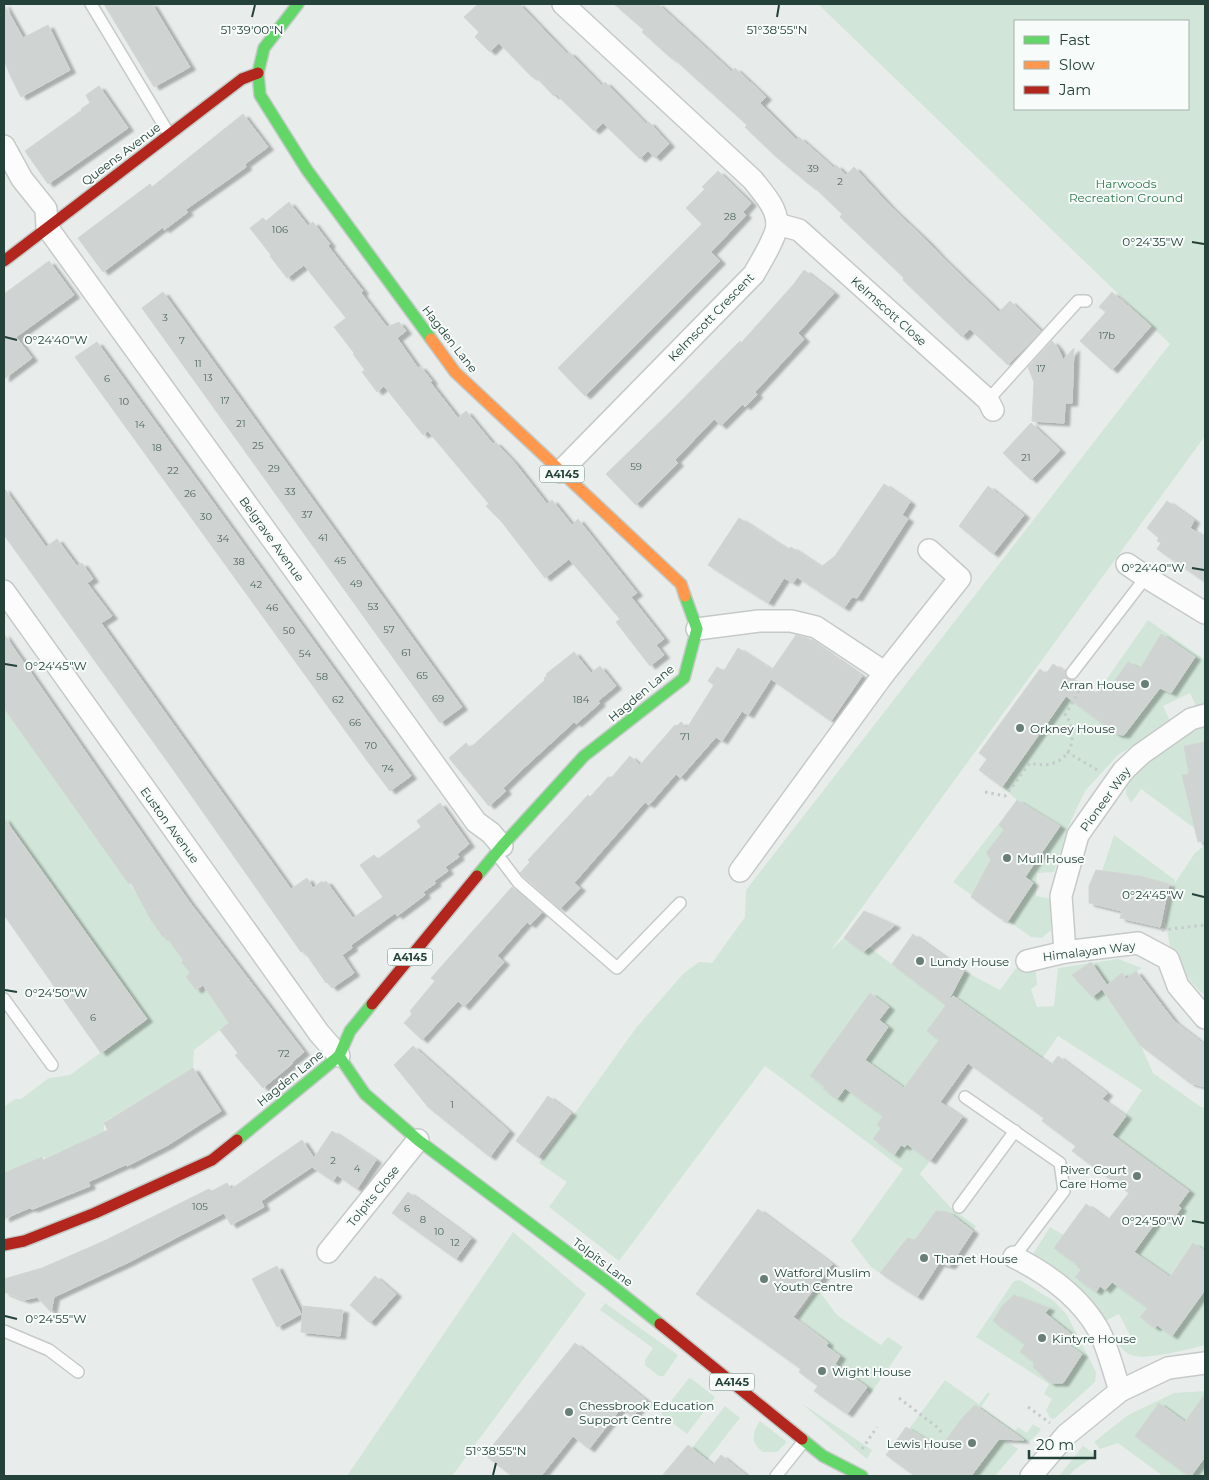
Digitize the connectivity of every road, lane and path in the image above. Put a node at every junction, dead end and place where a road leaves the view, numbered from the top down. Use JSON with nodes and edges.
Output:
{"nodes":[{"id":1,"x":91,"y":4,"type":"edge"},
{"id":2,"x":298,"y":4,"type":"edge"},
{"id":3,"x":563,"y":4,"type":"edge"},
{"id":4,"x":258,"y":73,"type":"junction"},
{"id":5,"x":169,"y":134,"type":"junction"},
{"id":6,"x":4,"y":146,"type":"edge"},
{"id":7,"x":777,"y":224,"type":"junction"},
{"id":8,"x":47,"y":227,"type":"junction"},
{"id":9,"x":4,"y":261,"type":"edge"},
{"id":10,"x":1086,"y":301,"type":"dead end"},
{"id":11,"x":991,"y":405,"type":"joint"},
{"id":12,"x":560,"y":472,"type":"junction"},
{"id":13,"x":929,"y":550,"type":"dead end"},
{"id":14,"x":1127,"y":564,"type":"dead end"},
{"id":15,"x":1146,"y":577,"type":"junction"},
{"id":16,"x":4,"y":591,"type":"edge"},
{"id":17,"x":1205,"y":613,"type":"edge"},
{"id":18,"x":697,"y":629,"type":"junction"},
{"id":19,"x":1075,"y":670,"type":"joint"},
{"id":20,"x":883,"y":675,"type":"junction"},
{"id":21,"x":1205,"y":715,"type":"edge"},
{"id":22,"x":1067,"y":752,"type":"junction"},
{"id":23,"x":1116,"y":780,"type":"junction"},
{"id":24,"x":985,"y":792,"type":"dead end"},
{"id":25,"x":499,"y":850,"type":"junction"},
{"id":26,"x":740,"y":871,"type":"dead end"},
{"id":27,"x":680,"y":903,"type":"dead end"},
{"id":28,"x":1205,"y":925,"type":"edge"},
{"id":29,"x":1150,"y":949,"type":"junction"},
{"id":30,"x":1064,"y":952,"type":"junction"},
{"id":31,"x":1027,"y":960,"type":"dead end"},
{"id":32,"x":4,"y":999,"type":"edge"},
{"id":33,"x":1205,"y":1018,"type":"edge"},
{"id":34,"x":339,"y":1056,"type":"junction"},
{"id":35,"x":52,"y":1065,"type":"dead end"},
{"id":36,"x":965,"y":1097,"type":"dead end"},
{"id":37,"x":1015,"y":1131,"type":"junction"},
{"id":38,"x":418,"y":1140,"type":"junction"},
{"id":39,"x":960,"y":1207,"type":"dead end"},
{"id":40,"x":4,"y":1245,"type":"edge"},
{"id":41,"x":328,"y":1252,"type":"dead end"},
{"id":42,"x":1014,"y":1257,"type":"joint"},
{"id":43,"x":4,"y":1331,"type":"edge"},
{"id":44,"x":1205,"y":1363,"type":"edge"},
{"id":45,"x":78,"y":1372,"type":"dead end"},
{"id":46,"x":1120,"y":1390,"type":"junction"},
{"id":47,"x":899,"y":1398,"type":"dead end"},
{"id":48,"x":877,"y":1427,"type":"dead end"},
{"id":49,"x":943,"y":1434,"type":"dead end"},
{"id":50,"x":804,"y":1441,"type":"junction"},
{"id":51,"x":866,"y":1454,"type":"dead end"},
{"id":52,"x":776,"y":1476,"type":"edge"},
{"id":53,"x":862,"y":1476,"type":"edge"},
{"id":54,"x":1031,"y":1476,"type":"edge"}],
"edges":[{"from":1,"to":5,"type":"lane"},
{"from":2,"to":4,"type":"main road","name":"Hagden Lane","number":"A4145"},
{"from":3,"to":7,"type":"street"},
{"from":4,"to":5,"type":"main road","name":"Queens Avenue"},
{"from":4,"to":12,"type":"main road","name":"Hagden Lane","number":"A4145"},
{"from":5,"to":8,"type":"main road","name":"Queens Avenue"},
{"from":6,"to":8,"type":"street"},
{"from":7,"to":11,"type":"street","name":"Kelmscott Close"},
{"from":7,"to":12,"type":"street","name":"Kelmscott Crescent"},
{"from":8,"to":9,"type":"main road","name":"Queens Avenue"},
{"from":8,"to":25,"type":"street","name":"Belgrave Avenue"},
{"from":10,"to":11,"type":"lane"},
{"from":12,"to":18,"type":"main road","name":"Hagden Lane","number":"A4145"},
{"from":13,"to":20,"type":"street"},
{"from":14,"to":15,"type":"street"},
{"from":15,"to":17,"type":"street"},
{"from":15,"to":19,"type":"lane"},
{"from":16,"to":34,"type":"street","name":"Euston Avenue"},
{"from":18,"to":20,"type":"street"},
{"from":18,"to":25,"type":"main road","name":"Hagden Lane","number":"A4145"},
{"from":19,"to":22,"type":"path"},
{"from":20,"to":26,"type":"street"},
{"from":21,"to":23,"type":"street","name":"Pioneer Way"},
{"from":22,"to":23,"type":"path"},
{"from":22,"to":24,"type":"path"},
{"from":23,"to":30,"type":"street","name":"Pioneer Way"},
{"from":25,"to":27,"type":"lane"},
{"from":25,"to":34,"type":"main road","name":"Hagden Lane","number":"A4145"},
{"from":28,"to":29,"type":"path"},
{"from":29,"to":30,"type":"street","name":"Himalayan Way"},
{"from":29,"to":33,"type":"street","name":"Himalayan Way"},
{"from":30,"to":31,"type":"street","name":"Himalayan Way"},
{"from":32,"to":35,"type":"lane"},
{"from":34,"to":38,"type":"main road","name":"Tolpits Lane","number":"A4145"},
{"from":34,"to":40,"type":"main road","name":"Hagden Lane"},
{"from":36,"to":37,"type":"lane"},
{"from":37,"to":39,"type":"lane"},
{"from":37,"to":42,"type":"lane"},
{"from":38,"to":41,"type":"street","name":"Tolpits Close"},
{"from":38,"to":50,"type":"main road","name":"Tolpits Lane","number":"A4145"},
{"from":42,"to":46,"type":"street"},
{"from":43,"to":45,"type":"lane"},
{"from":44,"to":46,"type":"street"},
{"from":46,"to":54,"type":"street"},
{"from":47,"to":49,"type":"path"},
{"from":48,"to":51,"type":"path"},
{"from":50,"to":52,"type":"lane"},
{"from":50,"to":53,"type":"main road","name":"Tolpits Lane","number":"A4145"}]}
